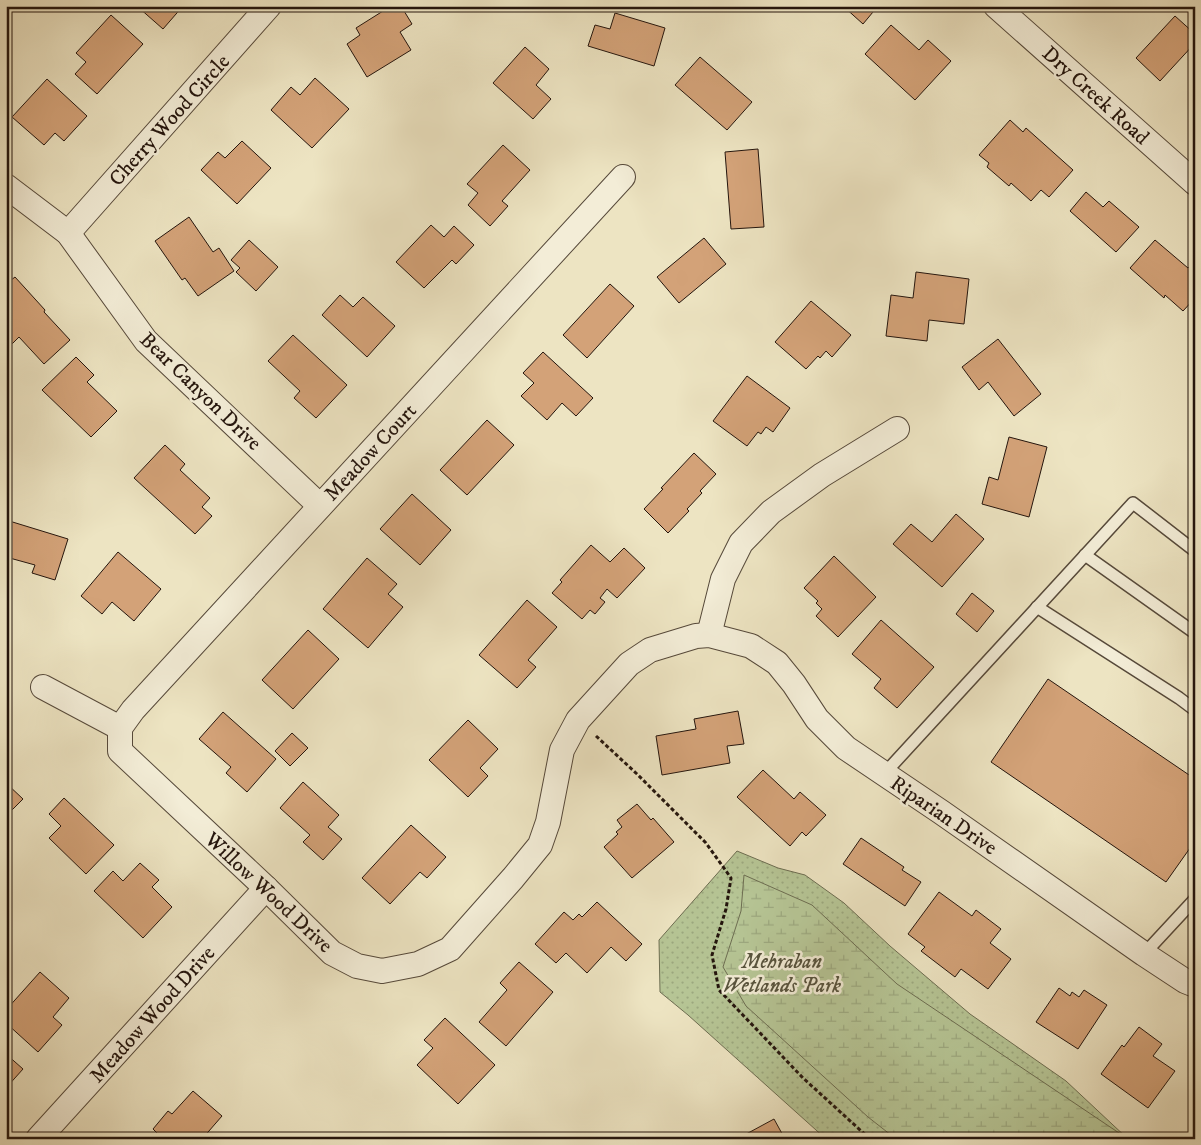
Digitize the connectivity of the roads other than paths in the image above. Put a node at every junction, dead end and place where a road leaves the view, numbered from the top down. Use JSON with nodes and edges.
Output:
{"nodes":[{"id":1,"x":269,"y":6,"type":"edge"},
{"id":2,"x":996,"y":6,"type":"edge"},
{"id":3,"x":623,"y":177,"type":"dead end"},
{"id":4,"x":1195,"y":183,"type":"edge"},
{"id":5,"x":6,"y":186,"type":"edge"},
{"id":6,"x":68,"y":233,"type":"junction"},
{"id":7,"x":897,"y":429,"type":"dead end"},
{"id":8,"x":320,"y":506,"type":"junction"},
{"id":9,"x":1195,"y":551,"type":"edge"},
{"id":10,"x":1085,"y":555,"type":"junction"},
{"id":11,"x":1037,"y":607,"type":"junction"},
{"id":12,"x":1195,"y":633,"type":"edge"},
{"id":13,"x":709,"y":635,"type":"junction"},
{"id":14,"x":44,"y":687,"type":"dead end"},
{"id":15,"x":1195,"y":710,"type":"edge"},
{"id":16,"x":120,"y":728,"type":"junction"},
{"id":17,"x":884,"y":774,"type":"junction"},
{"id":18,"x":266,"y":888,"type":"junction"},
{"id":19,"x":1195,"y":899,"type":"edge"},
{"id":20,"x":1144,"y":954,"type":"junction"},
{"id":21,"x":1195,"y":985,"type":"edge"},
{"id":22,"x":38,"y":1139,"type":"edge"}],
"edges":[{"from":1,"to":6,"type":"street","name":"Cherry Wood Circle"},
{"from":2,"to":4,"type":"street","name":"Dry Creek Road"},
{"from":3,"to":8,"type":"street","name":"Meadow Court"},
{"from":5,"to":6,"type":"street","name":"Bear Canyon Drive"},
{"from":6,"to":8,"type":"street","name":"Bear Canyon Drive"},
{"from":7,"to":13,"type":"street"},
{"from":8,"to":16,"type":"street","name":"Meadow Court"},
{"from":9,"to":10,"type":"lane"},
{"from":10,"to":11,"type":"lane"},
{"from":10,"to":12,"type":"lane"},
{"from":11,"to":15,"type":"lane"},
{"from":11,"to":17,"type":"lane"},
{"from":13,"to":17,"type":"street","name":"Riparian Drive"},
{"from":13,"to":18,"type":"street","name":"Willow Wood Drive"},
{"from":14,"to":16,"type":"street"},
{"from":16,"to":18,"type":"street","name":"Willow Wood Drive"},
{"from":17,"to":20,"type":"street","name":"Riparian Drive"},
{"from":18,"to":22,"type":"street","name":"Meadow Wood Drive"},
{"from":19,"to":20,"type":"lane"},
{"from":20,"to":21,"type":"street","name":"Riparian Drive"}]}
